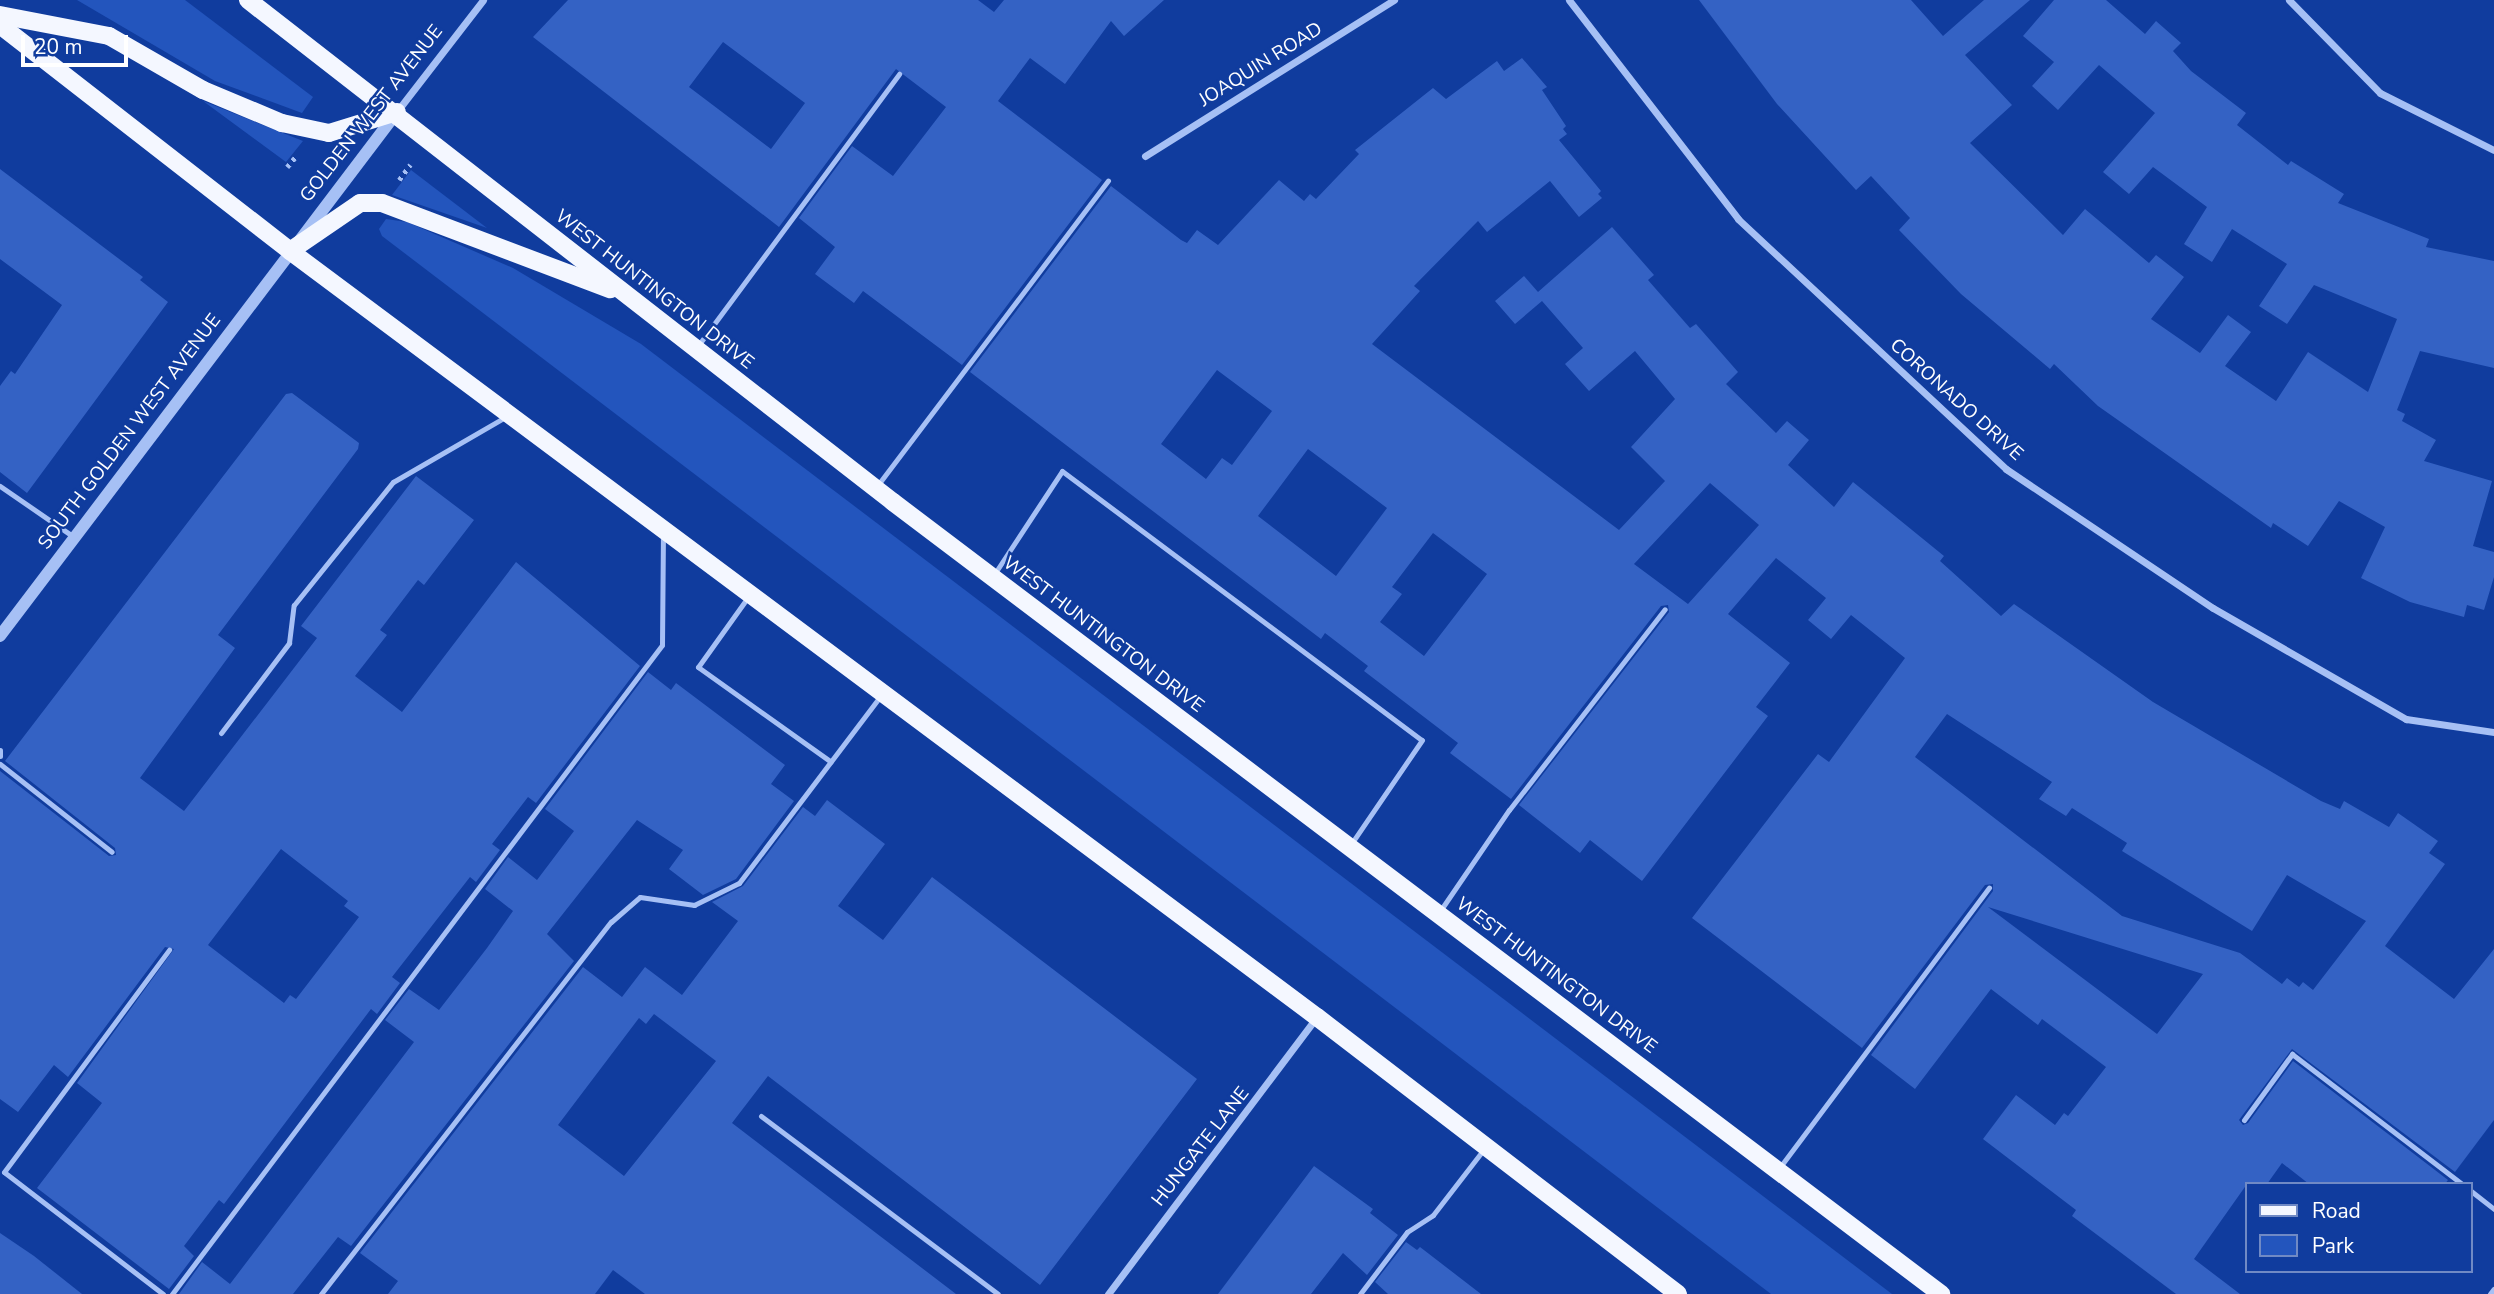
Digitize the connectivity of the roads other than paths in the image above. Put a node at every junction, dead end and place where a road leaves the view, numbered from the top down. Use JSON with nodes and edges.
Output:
{"nodes":[{"id":1,"x":248,"y":0,"type":"edge"},
{"id":2,"x":483,"y":0,"type":"edge"},
{"id":3,"x":1394,"y":0,"type":"edge"},
{"id":4,"x":1569,"y":0,"type":"edge"},
{"id":5,"x":2289,"y":0,"type":"edge"},
{"id":6,"x":0,"y":15,"type":"edge"},
{"id":7,"x":0,"y":24,"type":"edge"},
{"id":8,"x":899,"y":74,"type":"dead end"},
{"id":9,"x":397,"y":111,"type":"junction"},
{"id":10,"x":2494,"y":150,"type":"edge"},
{"id":11,"x":1145,"y":156,"type":"dead end"},
{"id":12,"x":1108,"y":181,"type":"dead end"},
{"id":13,"x":290,"y":251,"type":"junction"},
{"id":14,"x":624,"y":295,"type":"junction"},
{"id":15,"x":695,"y":349,"type":"junction"},
{"id":16,"x":510,"y":414,"type":"junction"},
{"id":17,"x":0,"y":486,"type":"edge"},
{"id":18,"x":875,"y":488,"type":"junction"},
{"id":19,"x":663,"y":528,"type":"junction"},
{"id":20,"x":74,"y":537,"type":"junction"},
{"id":21,"x":992,"y":577,"type":"junction"},
{"id":22,"x":750,"y":594,"type":"junction"},
{"id":23,"x":1665,"y":609,"type":"dead end"},
{"id":24,"x":2,"y":628,"type":"edge"},
{"id":25,"x":883,"y":693,"type":"junction"},
{"id":26,"x":2494,"y":732,"type":"edge"},
{"id":27,"x":221,"y":733,"type":"dead end"},
{"id":28,"x":0,"y":751,"type":"edge"},
{"id":29,"x":0,"y":756,"type":"edge"},
{"id":30,"x":831,"y":762,"type":"junction"},
{"id":31,"x":0,"y":764,"type":"edge"},
{"id":32,"x":1350,"y":847,"type":"junction"},
{"id":33,"x":112,"y":852,"type":"dead end"},
{"id":34,"x":1989,"y":888,"type":"dead end"},
{"id":35,"x":1438,"y":913,"type":"junction"},
{"id":36,"x":169,"y":950,"type":"dead end"},
{"id":37,"x":1317,"y":1017,"type":"junction"},
{"id":38,"x":761,"y":1116,"type":"dead end"},
{"id":39,"x":2244,"y":1120,"type":"dead end"},
{"id":40,"x":1486,"y":1147,"type":"junction"},
{"id":41,"x":1778,"y":1170,"type":"junction"},
{"id":42,"x":2459,"y":1182,"type":"edge"},
{"id":43,"x":2473,"y":1193,"type":"edge"},
{"id":44,"x":2494,"y":1209,"type":"edge"},
{"id":45,"x":2494,"y":1290,"type":"edge"},
{"id":46,"x":163,"y":1294,"type":"edge"},
{"id":47,"x":172,"y":1294,"type":"edge"},
{"id":48,"x":321,"y":1294,"type":"edge"},
{"id":49,"x":998,"y":1294,"type":"edge"},
{"id":50,"x":1108,"y":1294,"type":"edge"},
{"id":51,"x":1360,"y":1294,"type":"edge"},
{"id":52,"x":1678,"y":1294,"type":"edge"},
{"id":53,"x":1941,"y":1294,"type":"edge"},
{"id":54,"x":2491,"y":1294,"type":"edge"}],
"edges":[{"from":1,"to":9,"type":"main road","name":"WEST HUNTINGTON DRIVE"},
{"from":2,"to":9,"type":"street","name":"GOLDEN WEST AVENUE"},
{"from":3,"to":11,"type":"street","name":"JOAQUIN ROAD"},
{"from":4,"to":26,"type":"street","name":"CORONADO DRIVE"},
{"from":5,"to":10,"type":"street"},
{"from":6,"to":9,"type":"main road"},
{"from":7,"to":13,"type":"main road"},
{"from":8,"to":15,"type":"lane"},
{"from":9,"to":13,"type":"street","name":"GOLDEN WEST AVENUE"},
{"from":9,"to":14,"type":"main road","name":"WEST HUNTINGTON DRIVE"},
{"from":12,"to":18,"type":"lane"},
{"from":13,"to":14,"type":"main road"},
{"from":13,"to":16,"type":"main road"},
{"from":13,"to":20,"type":"street","name":"SOUTH GOLDEN WEST AVENUE"},
{"from":14,"to":15,"type":"main road","name":"WEST HUNTINGTON DRIVE"},
{"from":15,"to":18,"type":"main road","name":"WEST HUNTINGTON DRIVE"},
{"from":16,"to":19,"type":"main road"},
{"from":16,"to":27,"type":"lane"},
{"from":17,"to":20,"type":"lane"},
{"from":18,"to":21,"type":"main road","name":"WEST HUNTINGTON DRIVE"},
{"from":19,"to":22,"type":"main road"},
{"from":19,"to":47,"type":"lane"},
{"from":20,"to":24,"type":"street","name":"SOUTH GOLDEN WEST AVENUE"},
{"from":21,"to":32,"type":"main road","name":"WEST HUNTINGTON DRIVE"},
{"from":21,"to":32,"type":"lane"},
{"from":22,"to":25,"type":"main road"},
{"from":22,"to":30,"type":"lane"},
{"from":23,"to":35,"type":"lane"},
{"from":25,"to":30,"type":"lane"},
{"from":25,"to":37,"type":"main road"},
{"from":28,"to":29,"type":"lane"},
{"from":30,"to":48,"type":"lane"},
{"from":31,"to":33,"type":"lane"},
{"from":32,"to":35,"type":"main road","name":"WEST HUNTINGTON DRIVE"},
{"from":34,"to":41,"type":"lane"},
{"from":35,"to":41,"type":"main road","name":"WEST HUNTINGTON DRIVE"},
{"from":36,"to":46,"type":"lane"},
{"from":37,"to":40,"type":"main road"},
{"from":37,"to":50,"type":"street","name":"HUNGATE LANE"},
{"from":38,"to":49,"type":"lane"},
{"from":39,"to":42,"type":"lane"},
{"from":40,"to":51,"type":"lane"},
{"from":40,"to":52,"type":"main road"},
{"from":41,"to":53,"type":"main road","name":"WEST HUNTINGTON DRIVE"},
{"from":43,"to":44,"type":"lane"},
{"from":45,"to":54,"type":"street"}]}
